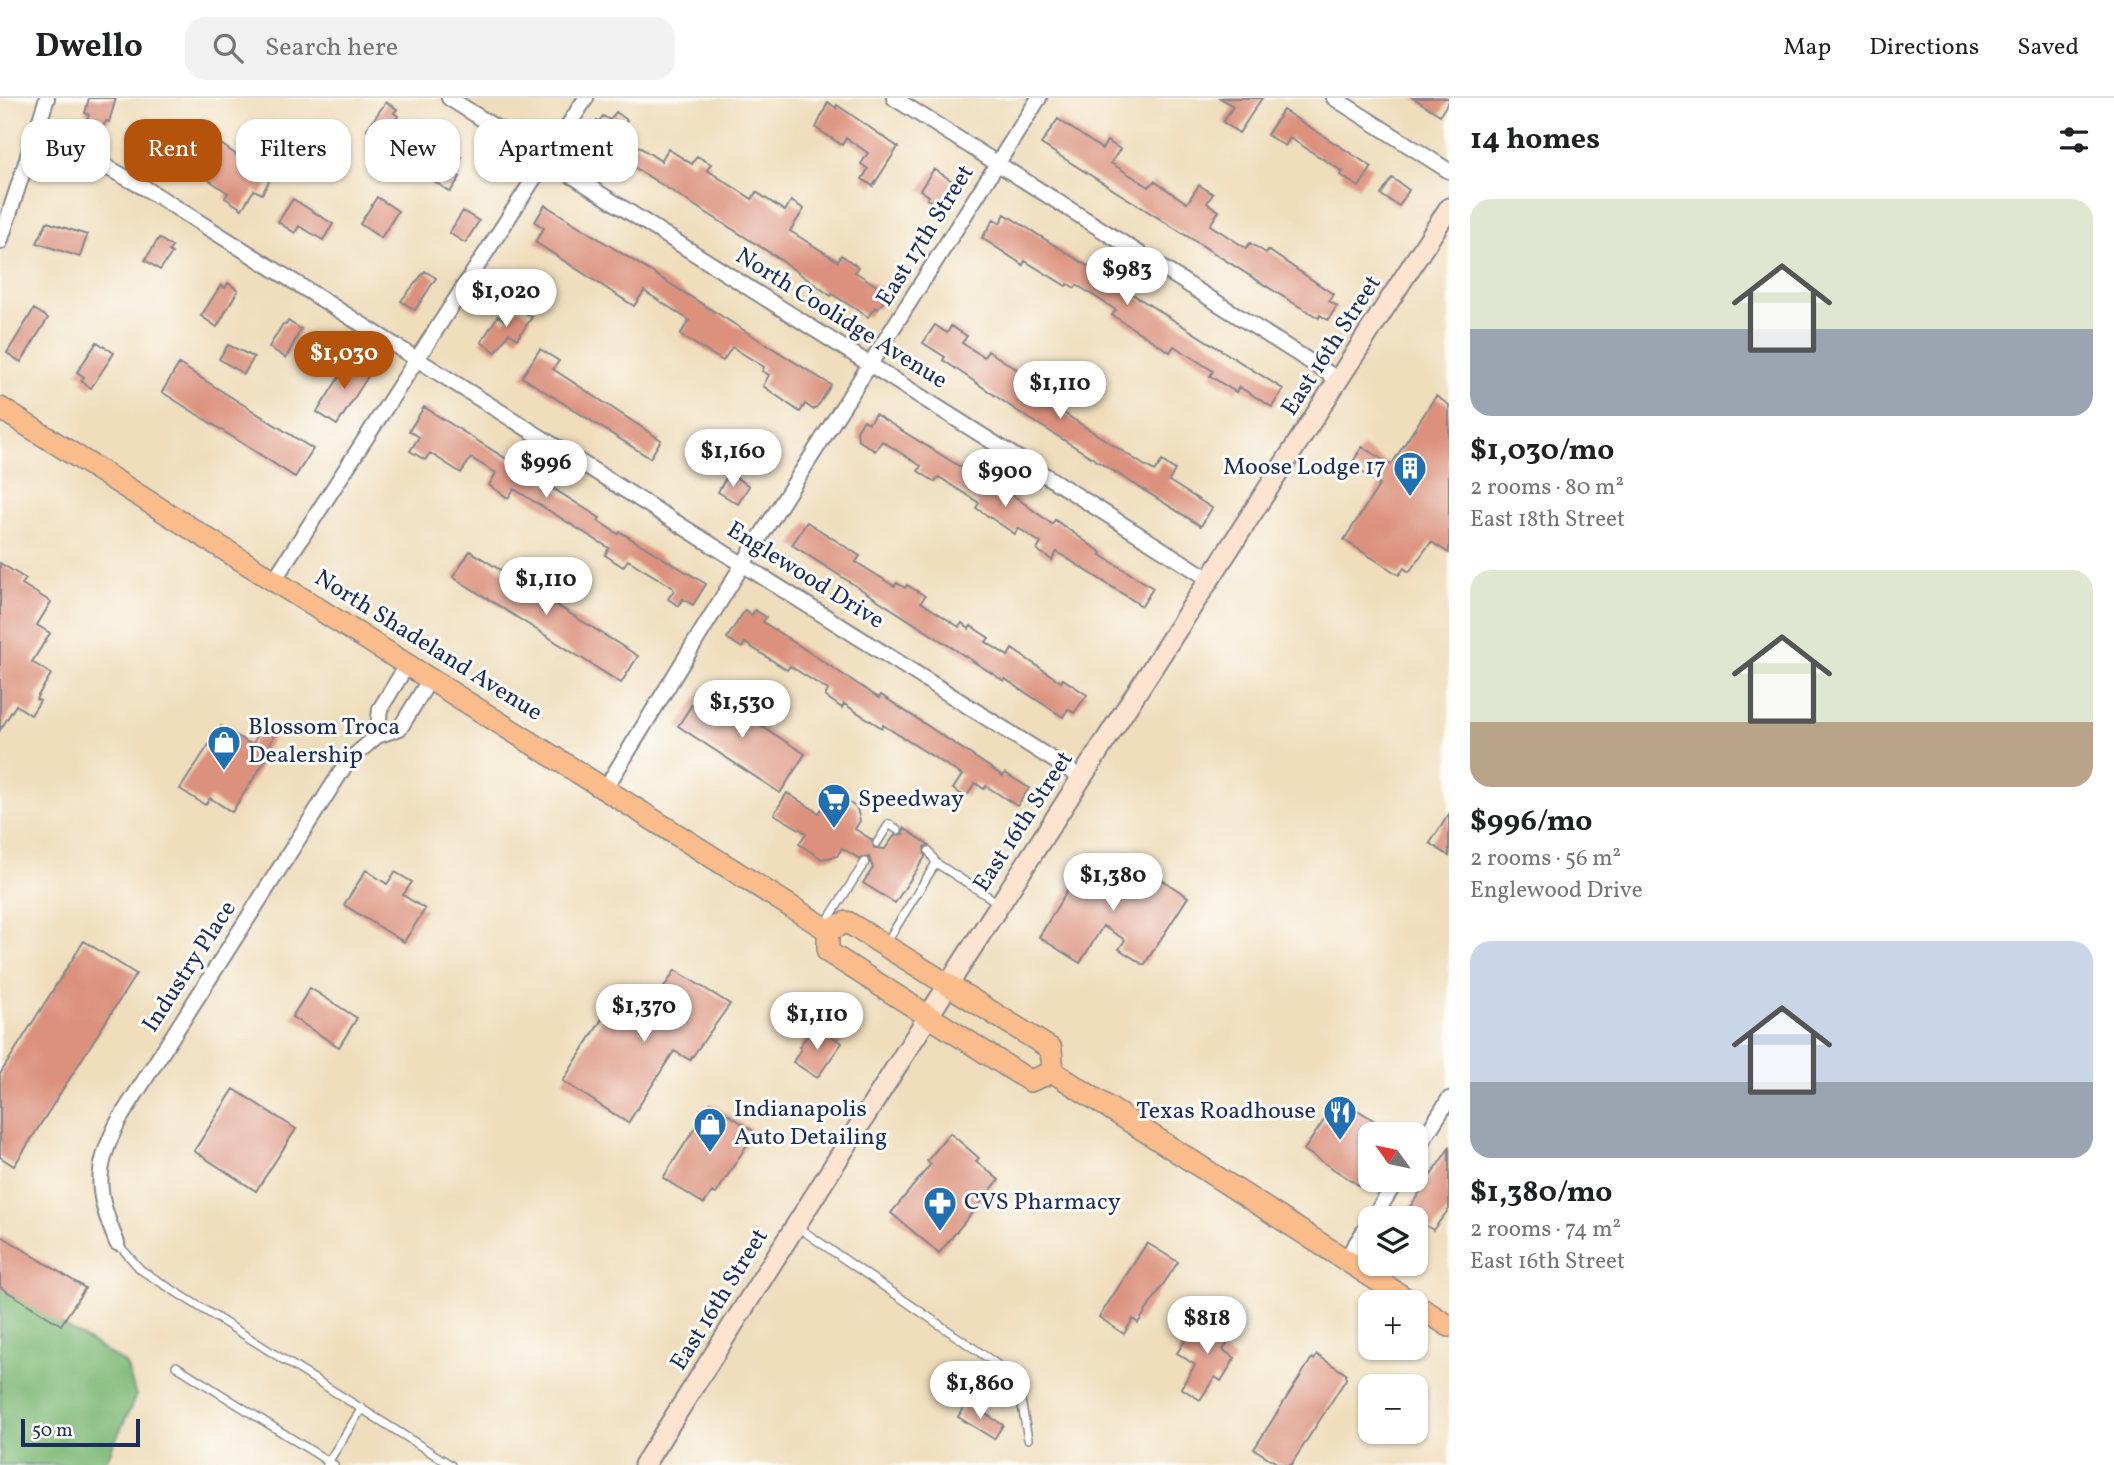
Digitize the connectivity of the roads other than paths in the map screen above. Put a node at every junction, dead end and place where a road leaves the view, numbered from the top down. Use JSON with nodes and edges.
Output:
{"nodes":[{"id":1,"x":47,"y":98,"type":"edge"},
{"id":2,"x":449,"y":98,"type":"edge"},
{"id":3,"x":586,"y":98,"type":"edge"},
{"id":4,"x":894,"y":98,"type":"edge"},
{"id":5,"x":1039,"y":98,"type":"edge"},
{"id":6,"x":1334,"y":98,"type":"edge"},
{"id":7,"x":40,"y":119,"type":"edge"},
{"id":8,"x":482,"y":119,"type":"edge"},
{"id":9,"x":572,"y":119,"type":"edge"},
{"id":10,"x":998,"y":164,"type":"junction"},
{"id":11,"x":110,"y":169,"type":"edge"},
{"id":12,"x":1449,"y":171,"type":"edge"},
{"id":13,"x":21,"y":178,"type":"edge"},
{"id":14,"x":532,"y":182,"type":"edge"},
{"id":15,"x":581,"y":182,"type":"edge"},
{"id":16,"x":1449,"y":208,"type":"edge"},
{"id":17,"x":0,"y":242,"type":"edge"},
{"id":18,"x":417,"y":358,"type":"junction"},
{"id":19,"x":871,"y":365,"type":"junction"},
{"id":20,"x":1339,"y":380,"type":"junction"},
{"id":21,"x":0,"y":408,"type":"edge"},
{"id":22,"x":743,"y":564,"type":"junction"},
{"id":23,"x":1209,"y":579,"type":"junction"},
{"id":24,"x":274,"y":580,"type":"junction"},
{"id":25,"x":407,"y":665,"type":"junction"},
{"id":26,"x":430,"y":679,"type":"junction"},
{"id":27,"x":377,"y":736,"type":"junction"},
{"id":28,"x":1082,"y":778,"type":"junction"},
{"id":29,"x":605,"y":789,"type":"junction"},
{"id":30,"x":898,"y":830,"type":"dead end"},
{"id":31,"x":877,"y":843,"type":"dead end"},
{"id":32,"x":929,"y":851,"type":"dead end"},
{"id":33,"x":864,"y":862,"type":"dead end"},
{"id":34,"x":936,"y":863,"type":"junction"},
{"id":35,"x":1000,"y":904,"type":"junction"},
{"id":36,"x":826,"y":928,"type":"junction"},
{"id":37,"x":885,"y":944,"type":"junction"},
{"id":38,"x":949,"y":984,"type":"junction"},
{"id":39,"x":928,"y":1016,"type":"junction"},
{"id":40,"x":1053,"y":1072,"type":"junction"},
{"id":41,"x":1449,"y":1099,"type":"edge"},
{"id":42,"x":1428,"y":1132,"type":"edge"},
{"id":43,"x":796,"y":1226,"type":"junction"},
{"id":44,"x":1358,"y":1240,"type":"edge"},
{"id":45,"x":117,"y":1243,"type":"joint"},
{"id":46,"x":1345,"y":1260,"type":"junction"},
{"id":47,"x":1392,"y":1290,"type":"edge"},
{"id":48,"x":1428,"y":1313,"type":"edge"},
{"id":49,"x":1449,"y":1326,"type":"edge"},
{"id":50,"x":176,"y":1366,"type":"dead end"},
{"id":51,"x":362,"y":1408,"type":"junction"},
{"id":52,"x":1028,"y":1439,"type":"dead end"},
{"id":53,"x":330,"y":1464,"type":"edge"},
{"id":54,"x":450,"y":1465,"type":"edge"},
{"id":55,"x":644,"y":1465,"type":"edge"}],
"edges":[{"from":1,"to":7,"type":"street"},
{"from":2,"to":8,"type":"street","name":"North Coolidge Avenue"},
{"from":3,"to":9,"type":"street"},
{"from":4,"to":10,"type":"street"},
{"from":5,"to":10,"type":"street","name":"East 17th Street"},
{"from":6,"to":12,"type":"street"},
{"from":10,"to":19,"type":"street","name":"East 17th Street"},
{"from":10,"to":20,"type":"street"},
{"from":11,"to":18,"type":"street","name":"Englewood Drive"},
{"from":13,"to":17,"type":"street"},
{"from":14,"to":18,"type":"street"},
{"from":15,"to":19,"type":"street","name":"North Coolidge Avenue"},
{"from":16,"to":20,"type":"street","name":"East 16th Street"},
{"from":18,"to":22,"type":"street","name":"Englewood Drive"},
{"from":18,"to":24,"type":"street"},
{"from":19,"to":22,"type":"street","name":"East 17th Street"},
{"from":19,"to":23,"type":"street","name":"North Coolidge Avenue"},
{"from":20,"to":23,"type":"street","name":"East 16th Street"},
{"from":21,"to":24,"type":"main road","name":"North Shadeland Avenue"},
{"from":22,"to":28,"type":"street","name":"Englewood Drive"},
{"from":22,"to":29,"type":"street","name":"East 17th Street"},
{"from":23,"to":28,"type":"street","name":"East 16th Street"},
{"from":24,"to":25,"type":"main road","name":"North Shadeland Avenue"},
{"from":25,"to":26,"type":"main road","name":"North Shadeland Avenue"},
{"from":25,"to":27,"type":"street"},
{"from":26,"to":27,"type":"street","name":"Industry Place"},
{"from":26,"to":29,"type":"main road","name":"North Shadeland Avenue"},
{"from":27,"to":45,"type":"street","name":"Industry Place"},
{"from":28,"to":35,"type":"street","name":"East 16th Street"},
{"from":29,"to":36,"type":"main road","name":"North Shadeland Avenue"},
{"from":30,"to":31,"type":"lane"},
{"from":32,"to":34,"type":"lane"},
{"from":33,"to":36,"type":"lane"},
{"from":34,"to":35,"type":"lane"},
{"from":34,"to":37,"type":"lane"},
{"from":35,"to":38,"type":"street","name":"East 16th Street"},
{"from":36,"to":37,"type":"main road"},
{"from":36,"to":39,"type":"main road"},
{"from":37,"to":38,"type":"main road"},
{"from":38,"to":39,"type":"street","name":"East 16th Street"},
{"from":38,"to":40,"type":"main road"},
{"from":39,"to":40,"type":"main road"},
{"from":39,"to":43,"type":"street","name":"East 16th Street"},
{"from":40,"to":46,"type":"main road"},
{"from":41,"to":42,"type":"street"},
{"from":43,"to":52,"type":"lane"},
{"from":43,"to":55,"type":"street","name":"East 16th Street"},
{"from":44,"to":46,"type":"street"},
{"from":45,"to":51,"type":"lane"},
{"from":46,"to":47,"type":"main road"},
{"from":48,"to":49,"type":"main road"},
{"from":50,"to":53,"type":"lane"},
{"from":51,"to":53,"type":"lane"},
{"from":51,"to":54,"type":"lane"}]}
